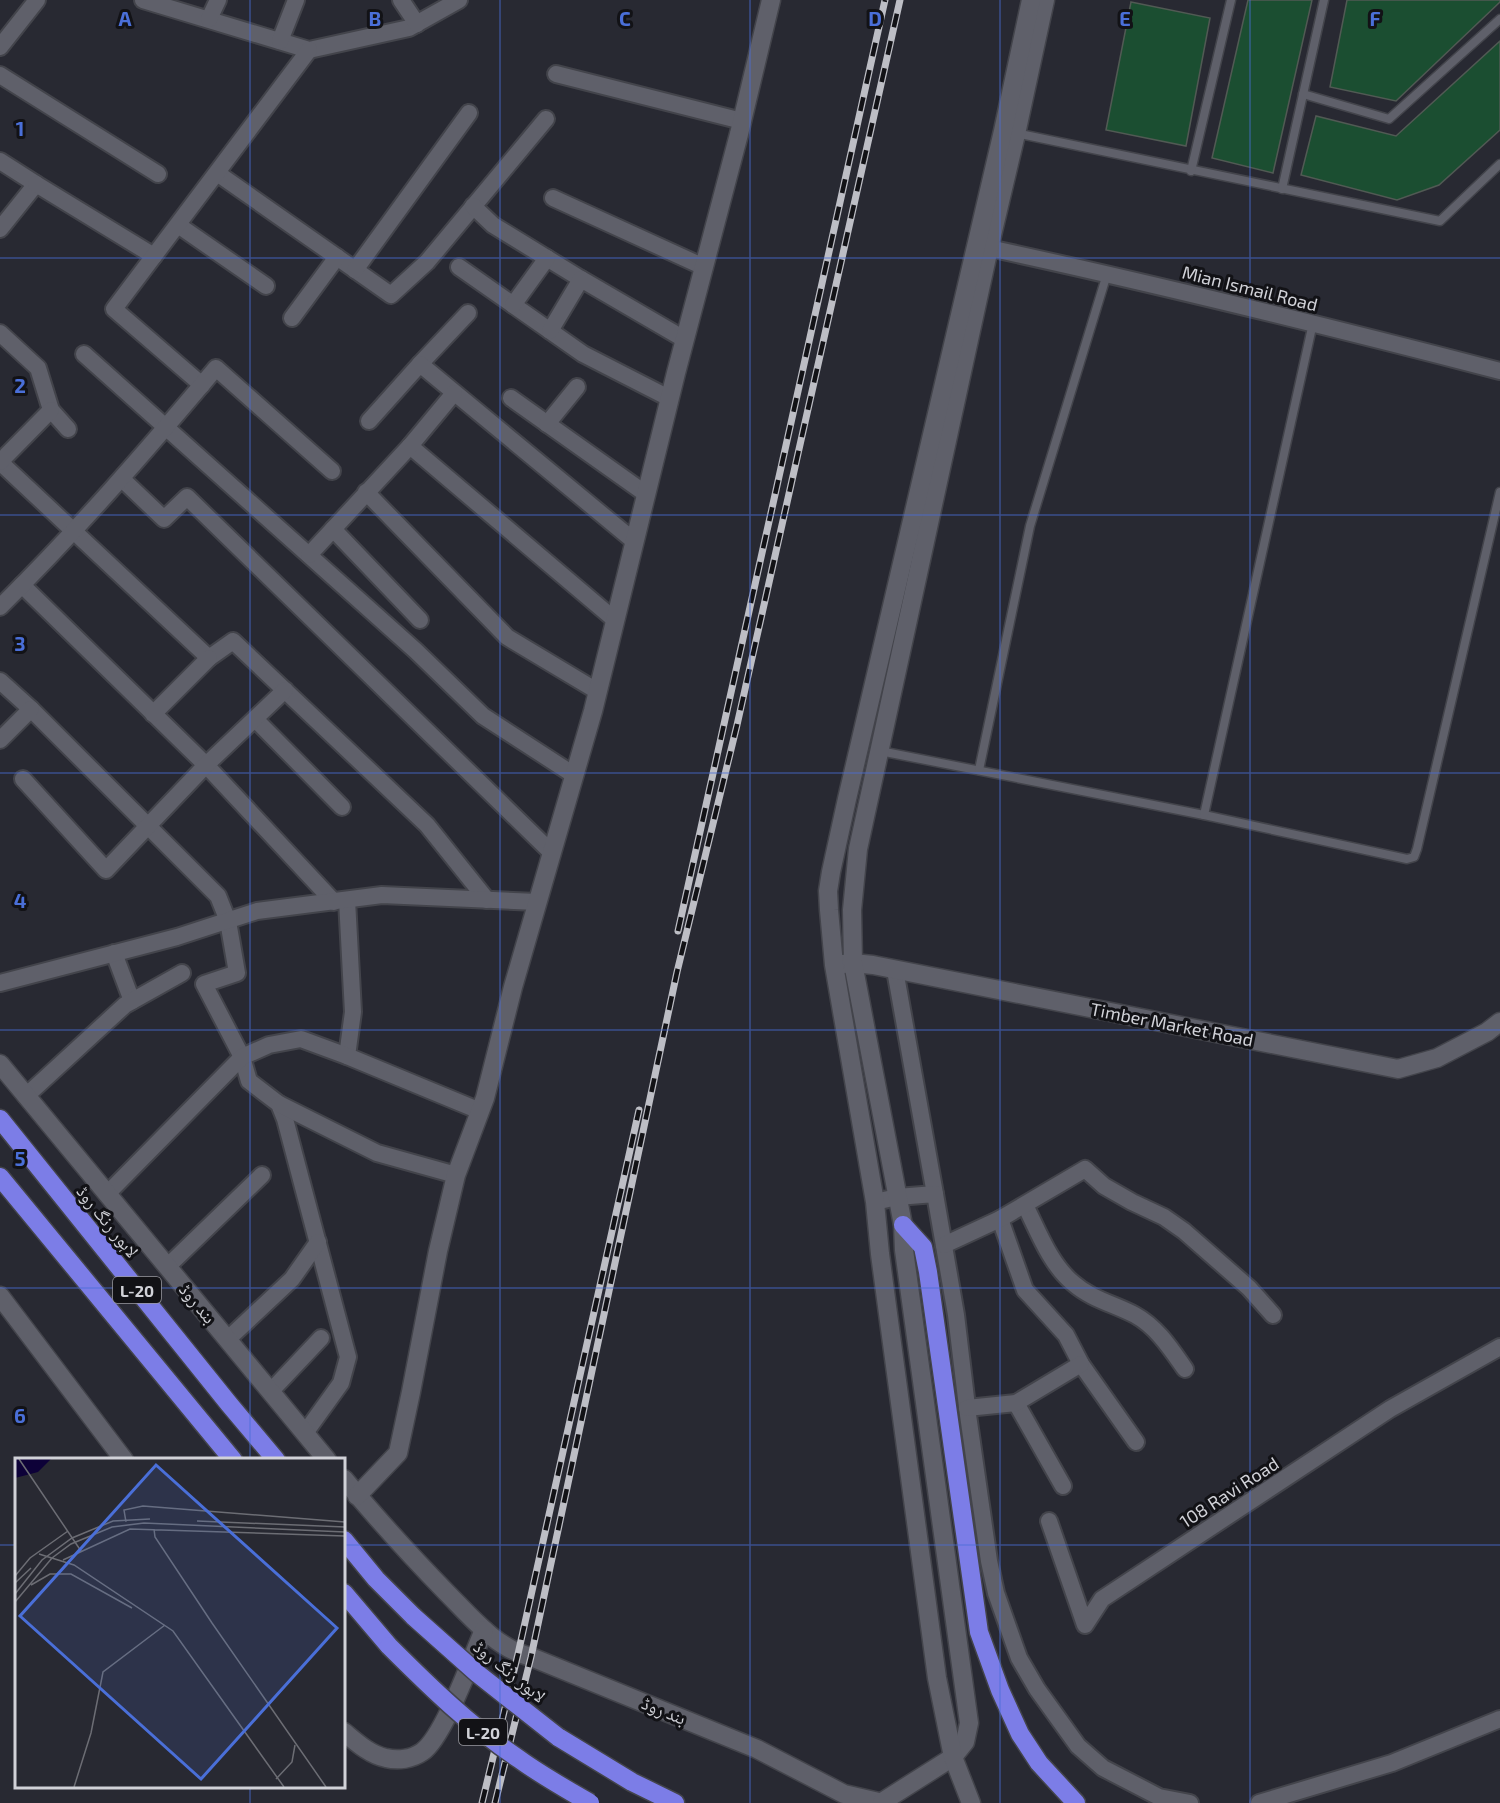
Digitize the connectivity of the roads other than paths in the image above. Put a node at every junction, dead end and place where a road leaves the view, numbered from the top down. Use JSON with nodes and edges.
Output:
{"nodes":[{"id":1,"x":37,"y":0,"type":"edge"},
{"id":2,"x":143,"y":0,"type":"edge"},
{"id":3,"x":218,"y":0,"type":"edge"},
{"id":4,"x":296,"y":0,"type":"edge"},
{"id":5,"x":400,"y":0,"type":"edge"},
{"id":6,"x":459,"y":0,"type":"edge"},
{"id":7,"x":771,"y":0,"type":"edge"},
{"id":8,"x":1031,"y":0,"type":"edge"},
{"id":9,"x":1045,"y":0,"type":"edge"},
{"id":10,"x":1231,"y":0,"type":"edge"},
{"id":11,"x":1324,"y":0,"type":"edge"},
{"id":12,"x":1500,"y":19,"type":"edge"},
{"id":13,"x":208,"y":20,"type":"junction"},
{"id":14,"x":417,"y":24,"type":"junction"},
{"id":15,"x":280,"y":41,"type":"junction"},
{"id":16,"x":0,"y":47,"type":"edge"},
{"id":17,"x":309,"y":50,"type":"junction"},
{"id":18,"x":556,"y":74,"type":"dead end"},
{"id":19,"x":0,"y":75,"type":"edge"},
{"id":20,"x":1303,"y":94,"type":"junction"},
{"id":21,"x":469,"y":113,"type":"dead end"},
{"id":22,"x":546,"y":119,"type":"dead end"},
{"id":23,"x":742,"y":121,"type":"junction"},
{"id":24,"x":1009,"y":132,"type":"junction"},
{"id":25,"x":0,"y":161,"type":"edge"},
{"id":26,"x":1500,"y":164,"type":"edge"},
{"id":27,"x":1191,"y":171,"type":"junction"},
{"id":28,"x":217,"y":173,"type":"junction"},
{"id":29,"x":158,"y":174,"type":"dead end"},
{"id":30,"x":36,"y":184,"type":"junction"},
{"id":31,"x":1282,"y":189,"type":"junction"},
{"id":32,"x":554,"y":198,"type":"dead end"},
{"id":33,"x":473,"y":206,"type":"junction"},
{"id":34,"x":178,"y":225,"type":"junction"},
{"id":35,"x":0,"y":229,"type":"edge"},
{"id":36,"x":989,"y":248,"type":"junction"},
{"id":37,"x":154,"y":256,"type":"junction"},
{"id":38,"x":337,"y":257,"type":"junction"},
{"id":39,"x":547,"y":258,"type":"junction"},
{"id":40,"x":459,"y":267,"type":"dead end"},
{"id":41,"x":704,"y":267,"type":"junction"},
{"id":42,"x":355,"y":270,"type":"junction"},
{"id":43,"x":1107,"y":273,"type":"junction"},
{"id":44,"x":581,"y":279,"type":"junction"},
{"id":45,"x":266,"y":286,"type":"dead end"},
{"id":46,"x":513,"y":305,"type":"junction"},
{"id":47,"x":468,"y":313,"type":"dead end"},
{"id":48,"x":292,"y":318,"type":"dead end"},
{"id":49,"x":1313,"y":323,"type":"junction"},
{"id":50,"x":550,"y":331,"type":"junction"},
{"id":51,"x":0,"y":333,"type":"edge"},
{"id":52,"x":684,"y":339,"type":"junction"},
{"id":53,"x":84,"y":354,"type":"dead end"},
{"id":54,"x":420,"y":364,"type":"junction"},
{"id":55,"x":1500,"y":371,"type":"edge"},
{"id":56,"x":202,"y":385,"type":"junction"},
{"id":57,"x":578,"y":387,"type":"dead end"},
{"id":58,"x":453,"y":393,"type":"junction"},
{"id":59,"x":511,"y":398,"type":"dead end"},
{"id":60,"x":669,"y":399,"type":"junction"},
{"id":61,"x":51,"y":410,"type":"junction"},
{"id":62,"x":369,"y":421,"type":"dead end"},
{"id":63,"x":547,"y":424,"type":"junction"},
{"id":64,"x":166,"y":427,"type":"junction"},
{"id":65,"x":68,"y":429,"type":"dead end"},
{"id":66,"x":410,"y":446,"type":"junction"},
{"id":67,"x":0,"y":462,"type":"edge"},
{"id":68,"x":332,"y":471,"type":"dead end"},
{"id":69,"x":122,"y":479,"type":"junction"},
{"id":70,"x":366,"y":492,"type":"junction"},
{"id":71,"x":1500,"y":492,"type":"edge"},
{"id":72,"x":646,"y":494,"type":"junction"},
{"id":73,"x":333,"y":529,"type":"junction"},
{"id":74,"x":74,"y":532,"type":"junction"},
{"id":75,"x":634,"y":540,"type":"junction"},
{"id":76,"x":309,"y":555,"type":"junction"},
{"id":77,"x":22,"y":585,"type":"junction"},
{"id":78,"x":0,"y":607,"type":"edge"},
{"id":79,"x":420,"y":620,"type":"dead end"},
{"id":80,"x":615,"y":620,"type":"junction"},
{"id":81,"x":209,"y":658,"type":"junction"},
{"id":82,"x":0,"y":681,"type":"edge"},
{"id":83,"x":285,"y":690,"type":"junction"},
{"id":84,"x":597,"y":691,"type":"junction"},
{"id":85,"x":31,"y":709,"type":"junction"},
{"id":86,"x":153,"y":714,"type":"junction"},
{"id":87,"x":256,"y":720,"type":"junction"},
{"id":88,"x":0,"y":740,"type":"edge"},
{"id":89,"x":880,"y":751,"type":"junction"},
{"id":90,"x":206,"y":765,"type":"junction"},
{"id":91,"x":979,"y":770,"type":"junction"},
{"id":92,"x":574,"y":775,"type":"junction"},
{"id":93,"x":22,"y":779,"type":"dead end"},
{"id":94,"x":342,"y":807,"type":"dead end"},
{"id":95,"x":1204,"y":815,"type":"junction"},
{"id":96,"x":147,"y":825,"type":"junction"},
{"id":97,"x":552,"y":853,"type":"junction"},
{"id":98,"x":487,"y":900,"type":"junction"},
{"id":99,"x":340,"y":901,"type":"junction"},
{"id":100,"x":537,"y":902,"type":"junction"},
{"id":101,"x":228,"y":921,"type":"junction"},
{"id":102,"x":114,"y":953,"type":"junction"},
{"id":103,"x":853,"y":963,"type":"junction"},
{"id":104,"x":834,"y":965,"type":"junction"},
{"id":105,"x":895,"y":970,"type":"junction"},
{"id":106,"x":182,"y":973,"type":"dead end"},
{"id":107,"x":0,"y":983,"type":"edge"},
{"id":108,"x":132,"y":1001,"type":"junction"},
{"id":109,"x":1500,"y":1022,"type":"edge"},
{"id":110,"x":347,"y":1056,"type":"junction"},
{"id":111,"x":242,"y":1057,"type":"junction"},
{"id":112,"x":0,"y":1064,"type":"edge"},
{"id":113,"x":26,"y":1096,"type":"junction"},
{"id":114,"x":279,"y":1104,"type":"junction"},
{"id":115,"x":480,"y":1111,"type":"junction"},
{"id":116,"x":0,"y":1119,"type":"edge"},
{"id":117,"x":262,"y":1175,"type":"dead end"},
{"id":118,"x":456,"y":1175,"type":"junction"},
{"id":119,"x":0,"y":1177,"type":"edge"},
{"id":120,"x":108,"y":1193,"type":"junction"},
{"id":121,"x":935,"y":1194,"type":"junction"},
{"id":122,"x":897,"y":1197,"type":"junction"},
{"id":123,"x":875,"y":1202,"type":"junction"},
{"id":124,"x":1024,"y":1205,"type":"junction"},
{"id":125,"x":1000,"y":1219,"type":"junction"},
{"id":126,"x":903,"y":1225,"type":"junction"},
{"id":127,"x":318,"y":1242,"type":"junction"},
{"id":128,"x":944,"y":1245,"type":"junction"},
{"id":129,"x":923,"y":1247,"type":"junction"},
{"id":130,"x":904,"y":1250,"type":"junction"},
{"id":131,"x":879,"y":1254,"type":"junction"},
{"id":132,"x":168,"y":1266,"type":"junction"},
{"id":133,"x":0,"y":1296,"type":"edge"},
{"id":134,"x":1273,"y":1315,"type":"dead end"},
{"id":135,"x":321,"y":1338,"type":"dead end"},
{"id":136,"x":228,"y":1339,"type":"junction"},
{"id":137,"x":1500,"y":1347,"type":"edge"},
{"id":138,"x":1081,"y":1364,"type":"junction"},
{"id":139,"x":1185,"y":1369,"type":"dead end"},
{"id":140,"x":271,"y":1391,"type":"junction"},
{"id":141,"x":1016,"y":1403,"type":"junction"},
{"id":142,"x":967,"y":1408,"type":"junction"},
{"id":143,"x":305,"y":1433,"type":"junction"},
{"id":144,"x":1136,"y":1442,"type":"dead end"},
{"id":145,"x":122,"y":1458,"type":"edge"},
{"id":146,"x":231,"y":1458,"type":"edge"},
{"id":147,"x":274,"y":1458,"type":"edge"},
{"id":148,"x":325,"y":1458,"type":"edge"},
{"id":149,"x":345,"y":1480,"type":"edge"},
{"id":150,"x":1064,"y":1486,"type":"dead end"},
{"id":151,"x":357,"y":1496,"type":"junction"},
{"id":152,"x":1049,"y":1521,"type":"dead end"},
{"id":153,"x":345,"y":1541,"type":"edge"},
{"id":154,"x":345,"y":1594,"type":"edge"},
{"id":155,"x":484,"y":1630,"type":"junction"},
{"id":156,"x":1500,"y":1719,"type":"edge"},
{"id":157,"x":345,"y":1733,"type":"edge"},
{"id":158,"x":953,"y":1757,"type":"junction"},
{"id":159,"x":842,"y":1798,"type":"edge"},
{"id":160,"x":590,"y":1803,"type":"edge"},
{"id":161,"x":675,"y":1803,"type":"edge"},
{"id":162,"x":883,"y":1803,"type":"edge"},
{"id":163,"x":971,"y":1803,"type":"edge"},
{"id":164,"x":1076,"y":1803,"type":"edge"},
{"id":165,"x":1190,"y":1803,"type":"edge"},
{"id":166,"x":1259,"y":1803,"type":"edge"}],
"edges":[{"from":1,"to":16,"type":"street"},
{"from":2,"to":13,"type":"street"},
{"from":3,"to":13,"type":"street"},
{"from":4,"to":15,"type":"street"},
{"from":5,"to":14,"type":"street"},
{"from":6,"to":14,"type":"street"},
{"from":7,"to":23,"type":"main road"},
{"from":8,"to":24,"type":"main road"},
{"from":9,"to":24,"type":"main road"},
{"from":10,"to":27,"type":"lane"},
{"from":11,"to":20,"type":"lane"},
{"from":12,"to":20,"type":"lane"},
{"from":13,"to":15,"type":"street"},
{"from":14,"to":17,"type":"street"},
{"from":15,"to":17,"type":"street"},
{"from":17,"to":28,"type":"street"},
{"from":18,"to":23,"type":"street"},
{"from":19,"to":29,"type":"street"},
{"from":20,"to":31,"type":"lane"},
{"from":21,"to":42,"type":"street"},
{"from":22,"to":33,"type":"street"},
{"from":23,"to":41,"type":"main road"},
{"from":24,"to":27,"type":"lane"},
{"from":24,"to":36,"type":"main road"},
{"from":24,"to":104,"type":"main road"},
{"from":25,"to":30,"type":"street"},
{"from":26,"to":31,"type":"lane"},
{"from":27,"to":31,"type":"lane"},
{"from":28,"to":34,"type":"street"},
{"from":28,"to":38,"type":"street"},
{"from":30,"to":35,"type":"street"},
{"from":30,"to":37,"type":"street"},
{"from":32,"to":41,"type":"street"},
{"from":33,"to":39,"type":"street"},
{"from":33,"to":42,"type":"street"},
{"from":34,"to":37,"type":"street"},
{"from":34,"to":45,"type":"street"},
{"from":36,"to":43,"type":"street","name":"Mian Ismail Road"},
{"from":36,"to":89,"type":"main road"},
{"from":37,"to":56,"type":"street"},
{"from":38,"to":42,"type":"street"},
{"from":38,"to":48,"type":"street"},
{"from":39,"to":44,"type":"street"},
{"from":39,"to":46,"type":"street"},
{"from":40,"to":46,"type":"street"},
{"from":41,"to":52,"type":"main road"},
{"from":43,"to":49,"type":"street","name":"Mian Ismail Road"},
{"from":43,"to":91,"type":"lane"},
{"from":44,"to":50,"type":"street"},
{"from":44,"to":52,"type":"street"},
{"from":46,"to":50,"type":"street"},
{"from":47,"to":54,"type":"street"},
{"from":49,"to":55,"type":"street","name":"Mian Ismail Road"},
{"from":49,"to":95,"type":"lane"},
{"from":50,"to":60,"type":"street"},
{"from":51,"to":61,"type":"street"},
{"from":52,"to":60,"type":"main road"},
{"from":53,"to":64,"type":"street"},
{"from":54,"to":58,"type":"street"},
{"from":54,"to":62,"type":"street"},
{"from":56,"to":64,"type":"street"},
{"from":56,"to":68,"type":"street"},
{"from":57,"to":63,"type":"street"},
{"from":58,"to":66,"type":"street"},
{"from":58,"to":75,"type":"street"},
{"from":59,"to":63,"type":"street"},
{"from":60,"to":72,"type":"main road"},
{"from":61,"to":65,"type":"street"},
{"from":61,"to":67,"type":"street"},
{"from":63,"to":72,"type":"street"},
{"from":64,"to":69,"type":"street"},
{"from":64,"to":76,"type":"street"},
{"from":66,"to":70,"type":"street"},
{"from":66,"to":80,"type":"street"},
{"from":67,"to":74,"type":"street"},
{"from":69,"to":74,"type":"street"},
{"from":69,"to":97,"type":"street"},
{"from":70,"to":73,"type":"street"},
{"from":70,"to":84,"type":"street"},
{"from":71,"to":95,"type":"lane"},
{"from":72,"to":75,"type":"main road"},
{"from":73,"to":76,"type":"street"},
{"from":73,"to":79,"type":"street"},
{"from":74,"to":77,"type":"street"},
{"from":74,"to":81,"type":"street"},
{"from":75,"to":80,"type":"main road"},
{"from":76,"to":92,"type":"street"},
{"from":77,"to":78,"type":"street"},
{"from":77,"to":86,"type":"street"},
{"from":80,"to":84,"type":"main road"},
{"from":81,"to":83,"type":"street"},
{"from":81,"to":86,"type":"street"},
{"from":82,"to":85,"type":"street"},
{"from":83,"to":87,"type":"street"},
{"from":83,"to":98,"type":"street"},
{"from":84,"to":92,"type":"main road"},
{"from":85,"to":88,"type":"street"},
{"from":85,"to":96,"type":"street"},
{"from":86,"to":90,"type":"street"},
{"from":87,"to":90,"type":"street"},
{"from":87,"to":94,"type":"street"},
{"from":89,"to":91,"type":"lane"},
{"from":89,"to":103,"type":"main road"},
{"from":90,"to":96,"type":"street"},
{"from":90,"to":99,"type":"street"},
{"from":91,"to":95,"type":"lane"},
{"from":92,"to":97,"type":"main road"},
{"from":93,"to":96,"type":"street"},
{"from":96,"to":101,"type":"street"},
{"from":97,"to":100,"type":"main road"},
{"from":98,"to":99,"type":"street"},
{"from":98,"to":100,"type":"street"},
{"from":99,"to":101,"type":"street"},
{"from":99,"to":110,"type":"street"},
{"from":100,"to":115,"type":"main road"},
{"from":101,"to":102,"type":"street"},
{"from":101,"to":111,"type":"street"},
{"from":102,"to":107,"type":"street"},
{"from":102,"to":108,"type":"street"},
{"from":103,"to":104,"type":"main road","name":"Timber Market Road"},
{"from":103,"to":105,"type":"main road","name":"Timber Market Road"},
{"from":103,"to":122,"type":"main road"},
{"from":104,"to":123,"type":"main road"},
{"from":105,"to":109,"type":"main road","name":"Timber Market Road"},
{"from":105,"to":121,"type":"street"},
{"from":106,"to":108,"type":"street"},
{"from":108,"to":113,"type":"street"},
{"from":110,"to":111,"type":"street"},
{"from":110,"to":115,"type":"street"},
{"from":111,"to":114,"type":"street"},
{"from":111,"to":120,"type":"street"},
{"from":112,"to":113,"type":"main road","name":"بند روڈ"},
{"from":113,"to":120,"type":"main road","name":"بند روڈ"},
{"from":114,"to":118,"type":"street"},
{"from":114,"to":127,"type":"street"},
{"from":115,"to":118,"type":"main road"},
{"from":116,"to":147,"type":"highway","name":"لاہور رنگ روڈ","number":"L-20"},
{"from":117,"to":132,"type":"street"},
{"from":118,"to":151,"type":"main road"},
{"from":119,"to":146,"type":"highway","number":"L-20"},
{"from":120,"to":132,"type":"main road","name":"بند روڈ"},
{"from":121,"to":122,"type":"street"},
{"from":121,"to":128,"type":"street"},
{"from":122,"to":123,"type":"street"},
{"from":122,"to":126,"type":"main road"},
{"from":123,"to":131,"type":"main road"},
{"from":124,"to":125,"type":"street"},
{"from":124,"to":134,"type":"street"},
{"from":124,"to":139,"type":"street"},
{"from":125,"to":128,"type":"street"},
{"from":125,"to":138,"type":"street"},
{"from":126,"to":129,"type":"highway"},
{"from":126,"to":130,"type":"main road"},
{"from":127,"to":136,"type":"street"},
{"from":127,"to":143,"type":"street"},
{"from":128,"to":142,"type":"street"},
{"from":129,"to":130,"type":"main road"},
{"from":129,"to":164,"type":"highway"},
{"from":130,"to":131,"type":"main road"},
{"from":130,"to":158,"type":"main road"},
{"from":131,"to":158,"type":"main road"},
{"from":132,"to":136,"type":"main road","name":"بند روڈ"},
{"from":133,"to":145,"type":"main road"},
{"from":135,"to":140,"type":"street"},
{"from":136,"to":140,"type":"main road","name":"بند روڈ"},
{"from":137,"to":152,"type":"street","name":"108 Ravi Road"},
{"from":138,"to":141,"type":"street"},
{"from":138,"to":144,"type":"street"},
{"from":140,"to":143,"type":"main road","name":"بند روڈ"},
{"from":141,"to":142,"type":"street"},
{"from":141,"to":150,"type":"street"},
{"from":142,"to":165,"type":"street"},
{"from":143,"to":148,"type":"main road","name":"بند روڈ"},
{"from":149,"to":151,"type":"main road","name":"بند روڈ"},
{"from":151,"to":155,"type":"main road","name":"بند روڈ"},
{"from":153,"to":161,"type":"highway","name":"لاہور رنگ روڈ","number":"L-20","bridge":true},
{"from":154,"to":160,"type":"highway","number":"L-20","bridge":true},
{"from":155,"to":157,"type":"main road"},
{"from":155,"to":159,"type":"main road","name":"بند روڈ"},
{"from":156,"to":166,"type":"street"},
{"from":158,"to":162,"type":"main road"},
{"from":158,"to":163,"type":"main road"},
{"from":159,"to":162,"type":"main road","name":"بند روڈ"}]}
